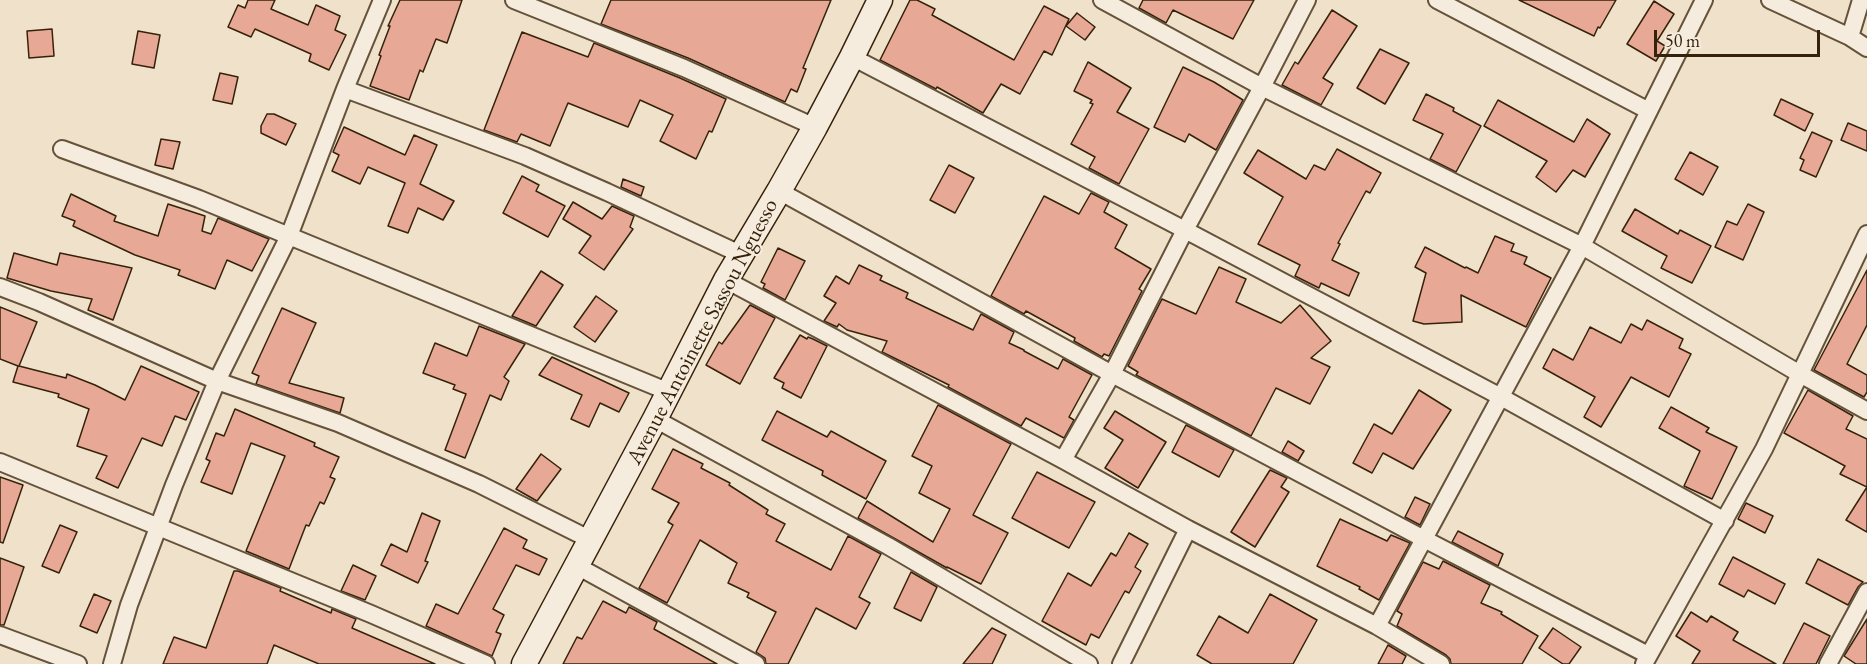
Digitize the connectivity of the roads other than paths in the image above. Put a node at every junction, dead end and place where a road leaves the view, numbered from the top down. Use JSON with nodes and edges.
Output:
{"nodes":[{"id":1,"x":382,"y":0,"type":"edge"},
{"id":2,"x":514,"y":0,"type":"edge"},
{"id":3,"x":1102,"y":0,"type":"edge"},
{"id":4,"x":1307,"y":0,"type":"edge"},
{"id":5,"x":1437,"y":0,"type":"edge"},
{"id":6,"x":1704,"y":0,"type":"edge"},
{"id":7,"x":1770,"y":0,"type":"edge"},
{"id":8,"x":1861,"y":0,"type":"edge"},
{"id":9,"x":877,"y":1,"type":"edge"},
{"id":10,"x":1850,"y":37,"type":"junction"},
{"id":11,"x":1867,"y":48,"type":"edge"},
{"id":12,"x":852,"y":57,"type":"junction"},
{"id":13,"x":1262,"y":87,"type":"junction"},
{"id":14,"x":345,"y":89,"type":"junction"},
{"id":15,"x":1649,"y":111,"type":"junction"},
{"id":16,"x":815,"y":127,"type":"junction"},
{"id":17,"x":62,"y":149,"type":"dead end"},
{"id":18,"x":779,"y":191,"type":"junction"},
{"id":19,"x":1185,"y":230,"type":"junction"},
{"id":20,"x":1867,"y":234,"type":"edge"},
{"id":21,"x":289,"y":236,"type":"junction"},
{"id":22,"x":1582,"y":246,"type":"junction"},
{"id":23,"x":742,"y":255,"type":"junction"},
{"id":24,"x":726,"y":280,"type":"junction"},
{"id":25,"x":0,"y":287,"type":"edge"},
{"id":26,"x":1112,"y":374,"type":"junction"},
{"id":27,"x":1800,"y":374,"type":"junction"},
{"id":28,"x":217,"y":381,"type":"junction"},
{"id":29,"x":669,"y":392,"type":"junction"},
{"id":30,"x":1501,"y":397,"type":"junction"},
{"id":31,"x":1867,"y":411,"type":"edge"},
{"id":32,"x":655,"y":419,"type":"junction"},
{"id":33,"x":1063,"y":460,"type":"junction"},
{"id":34,"x":0,"y":462,"type":"edge"},
{"id":35,"x":1725,"y":521,"type":"junction"},
{"id":36,"x":157,"y":528,"type":"junction"},
{"id":37,"x":1188,"y":529,"type":"junction"},
{"id":38,"x":1424,"y":539,"type":"junction"},
{"id":39,"x":591,"y":540,"type":"junction"},
{"id":40,"x":577,"y":566,"type":"junction"},
{"id":41,"x":1867,"y":592,"type":"edge"},
{"id":42,"x":1377,"y":626,"type":"junction"},
{"id":43,"x":0,"y":635,"type":"edge"},
{"id":44,"x":1646,"y":660,"type":"edge"},
{"id":45,"x":78,"y":664,"type":"edge"},
{"id":46,"x":112,"y":664,"type":"edge"},
{"id":47,"x":486,"y":664,"type":"edge"},
{"id":48,"x":524,"y":664,"type":"edge"},
{"id":49,"x":756,"y":664,"type":"edge"},
{"id":50,"x":1089,"y":664,"type":"edge"},
{"id":51,"x":1121,"y":664,"type":"edge"},
{"id":52,"x":1441,"y":664,"type":"edge"},
{"id":53,"x":1828,"y":664,"type":"edge"}],
"edges":[{"from":1,"to":14,"type":"street"},
{"from":2,"to":16,"type":"street"},
{"from":3,"to":13,"type":"street"},
{"from":4,"to":13,"type":"street"},
{"from":5,"to":15,"type":"street"},
{"from":6,"to":15,"type":"street"},
{"from":7,"to":10,"type":"street"},
{"from":8,"to":10,"type":"street"},
{"from":9,"to":12,"type":"street","name":"Avenue Antoinette Sassou Nguesso"},
{"from":10,"to":11,"type":"street"},
{"from":12,"to":16,"type":"street","name":"Avenue Antoinette Sassou Nguesso"},
{"from":12,"to":19,"type":"street"},
{"from":13,"to":19,"type":"street"},
{"from":13,"to":22,"type":"street"},
{"from":14,"to":21,"type":"street"},
{"from":14,"to":23,"type":"street"},
{"from":15,"to":22,"type":"street"},
{"from":16,"to":18,"type":"street","name":"Avenue Antoinette Sassou Nguesso"},
{"from":17,"to":21,"type":"street"},
{"from":18,"to":23,"type":"street","name":"Avenue Antoinette Sassou Nguesso"},
{"from":18,"to":26,"type":"street"},
{"from":19,"to":26,"type":"street"},
{"from":19,"to":30,"type":"street"},
{"from":20,"to":27,"type":"street"},
{"from":21,"to":28,"type":"street"},
{"from":21,"to":29,"type":"street"},
{"from":22,"to":27,"type":"street"},
{"from":22,"to":30,"type":"street"},
{"from":23,"to":24,"type":"street","name":"Avenue Antoinette Sassou Nguesso"},
{"from":24,"to":29,"type":"street","name":"Avenue Antoinette Sassou Nguesso"},
{"from":24,"to":33,"type":"street"},
{"from":25,"to":28,"type":"street"},
{"from":26,"to":33,"type":"street"},
{"from":26,"to":38,"type":"street"},
{"from":27,"to":31,"type":"street"},
{"from":27,"to":35,"type":"street"},
{"from":28,"to":36,"type":"street"},
{"from":28,"to":39,"type":"street"},
{"from":29,"to":32,"type":"street","name":"Avenue Antoinette Sassou Nguesso"},
{"from":30,"to":35,"type":"street"},
{"from":30,"to":38,"type":"street"},
{"from":32,"to":39,"type":"street","name":"Avenue Antoinette Sassou Nguesso"},
{"from":32,"to":50,"type":"street"},
{"from":33,"to":37,"type":"street"},
{"from":34,"to":36,"type":"street"},
{"from":35,"to":44,"type":"street"},
{"from":36,"to":46,"type":"street"},
{"from":36,"to":47,"type":"street"},
{"from":37,"to":42,"type":"street"},
{"from":37,"to":51,"type":"street"},
{"from":38,"to":42,"type":"street"},
{"from":38,"to":44,"type":"street"},
{"from":39,"to":40,"type":"street","name":"Avenue Antoinette Sassou Nguesso"},
{"from":40,"to":48,"type":"street","name":"Avenue Antoinette Sassou Nguesso"},
{"from":40,"to":49,"type":"street"},
{"from":41,"to":53,"type":"street"},
{"from":42,"to":52,"type":"street"},
{"from":43,"to":45,"type":"street"}]}
